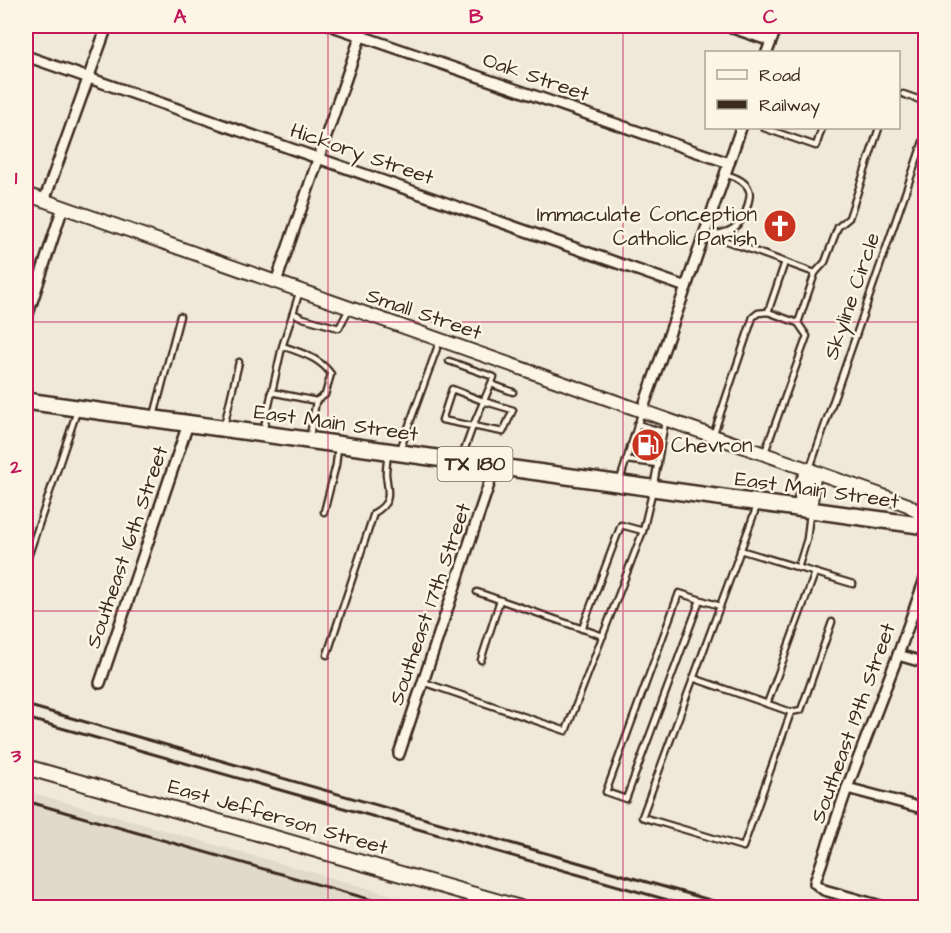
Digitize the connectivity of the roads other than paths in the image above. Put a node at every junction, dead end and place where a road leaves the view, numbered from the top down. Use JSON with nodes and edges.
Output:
{"nodes":[{"id":1,"x":107,"y":26,"type":"edge"},
{"id":2,"x":332,"y":26,"type":"edge"},
{"id":3,"x":727,"y":26,"type":"edge"},
{"id":4,"x":777,"y":26,"type":"edge"},
{"id":5,"x":363,"y":30,"type":"edge"},
{"id":6,"x":771,"y":41,"type":"junction"},
{"id":7,"x":767,"y":51,"type":"edge"},
{"id":8,"x":26,"y":56,"type":"edge"},
{"id":9,"x":88,"y":77,"type":"junction"},
{"id":10,"x":903,"y":94,"type":"dead end"},
{"id":11,"x":926,"y":102,"type":"edge"},
{"id":12,"x":741,"y":129,"type":"edge"},
{"id":13,"x":767,"y":129,"type":"edge"},
{"id":14,"x":822,"y":129,"type":"edge"},
{"id":15,"x":879,"y":129,"type":"edge"},
{"id":16,"x":926,"y":133,"type":"edge"},
{"id":17,"x":318,"y":157,"type":"junction"},
{"id":18,"x":729,"y":163,"type":"junction"},
{"id":19,"x":725,"y":174,"type":"junction"},
{"id":20,"x":26,"y":194,"type":"edge"},
{"id":21,"x":44,"y":201,"type":"junction"},
{"id":22,"x":63,"y":207,"type":"junction"},
{"id":23,"x":710,"y":232,"type":"junction"},
{"id":24,"x":785,"y":262,"type":"junction"},
{"id":25,"x":815,"y":273,"type":"junction"},
{"id":26,"x":276,"y":282,"type":"junction"},
{"id":27,"x":686,"y":287,"type":"junction"},
{"id":28,"x":300,"y":291,"type":"junction"},
{"id":29,"x":349,"y":308,"type":"junction"},
{"id":30,"x":768,"y":312,"type":"junction"},
{"id":31,"x":293,"y":313,"type":"junction"},
{"id":32,"x":180,"y":316,"type":"dead end"},
{"id":33,"x":26,"y":320,"type":"edge"},
{"id":34,"x":798,"y":323,"type":"junction"},
{"id":35,"x":440,"y":340,"type":"junction"},
{"id":36,"x":283,"y":346,"type":"junction"},
{"id":37,"x":449,"y":361,"type":"dead end"},
{"id":38,"x":239,"y":362,"type":"dead end"},
{"id":39,"x":491,"y":384,"type":"junction"},
{"id":40,"x":271,"y":392,"type":"junction"},
{"id":41,"x":513,"y":392,"type":"dead end"},
{"id":42,"x":26,"y":401,"type":"edge"},
{"id":43,"x":316,"y":401,"type":"junction"},
{"id":44,"x":483,"y":401,"type":"junction"},
{"id":45,"x":78,"y":408,"type":"junction"},
{"id":46,"x":642,"y":411,"type":"junction"},
{"id":47,"x":153,"y":419,"type":"junction"},
{"id":48,"x":188,"y":423,"type":"junction"},
{"id":49,"x":638,"y":424,"type":"junction"},
{"id":50,"x":472,"y":426,"type":"junction"},
{"id":51,"x":664,"y":426,"type":"junction"},
{"id":52,"x":223,"y":428,"type":"junction"},
{"id":53,"x":263,"y":434,"type":"junction"},
{"id":54,"x":634,"y":435,"type":"junction"},
{"id":55,"x":713,"y":436,"type":"junction"},
{"id":56,"x":643,"y":438,"type":"dead end"},
{"id":57,"x":309,"y":441,"type":"junction"},
{"id":58,"x":655,"y":441,"type":"dead end"},
{"id":59,"x":661,"y":443,"type":"junction"},
{"id":60,"x":338,"y":445,"type":"junction"},
{"id":61,"x":630,"y":446,"type":"junction"},
{"id":62,"x":639,"y":449,"type":"dead end"},
{"id":63,"x":394,"y":452,"type":"junction"},
{"id":64,"x":764,"y":454,"type":"junction"},
{"id":65,"x":626,"y":460,"type":"junction"},
{"id":66,"x":460,"y":462,"type":"junction"},
{"id":67,"x":658,"y":464,"type":"junction"},
{"id":68,"x":495,"y":466,"type":"junction"},
{"id":69,"x":809,"y":470,"type":"junction"},
{"id":70,"x":618,"y":484,"type":"junction"},
{"id":71,"x":653,"y":489,"type":"junction"},
{"id":72,"x":758,"y":503,"type":"junction"},
{"id":73,"x":805,"y":510,"type":"junction"},
{"id":74,"x":324,"y":512,"type":"dead end"},
{"id":75,"x":926,"y":518,"type":"edge"},
{"id":76,"x":926,"y":526,"type":"edge"},
{"id":77,"x":643,"y":531,"type":"junction"},
{"id":78,"x":740,"y":550,"type":"junction"},
{"id":79,"x":28,"y":557,"type":"dead end"},
{"id":80,"x":798,"y":568,"type":"junction"},
{"id":81,"x":815,"y":573,"type":"junction"},
{"id":82,"x":926,"y":576,"type":"edge"},
{"id":83,"x":854,"y":585,"type":"dead end"},
{"id":84,"x":477,"y":592,"type":"dead end"},
{"id":85,"x":500,"y":600,"type":"junction"},
{"id":86,"x":700,"y":600,"type":"junction"},
{"id":87,"x":720,"y":606,"type":"junction"},
{"id":88,"x":832,"y":622,"type":"dead end"},
{"id":89,"x":582,"y":629,"type":"junction"},
{"id":90,"x":603,"y":636,"type":"junction"},
{"id":91,"x":327,"y":655,"type":"dead end"},
{"id":92,"x":898,"y":655,"type":"junction"},
{"id":93,"x":481,"y":660,"type":"dead end"},
{"id":94,"x":926,"y":663,"type":"edge"},
{"id":95,"x":693,"y":678,"type":"junction"},
{"id":96,"x":423,"y":682,"type":"junction"},
{"id":97,"x":100,"y":683,"type":"dead end"},
{"id":98,"x":767,"y":704,"type":"junction"},
{"id":99,"x":791,"y":712,"type":"junction"},
{"id":100,"x":399,"y":754,"type":"dead end"},
{"id":101,"x":26,"y":767,"type":"edge"},
{"id":102,"x":847,"y":788,"type":"junction"},
{"id":103,"x":926,"y":809,"type":"edge"},
{"id":104,"x":520,"y":908,"type":"edge"},
{"id":105,"x":888,"y":908,"type":"edge"}],
"edges":[{"from":1,"to":9,"type":"street"},
{"from":2,"to":5,"type":"street","name":"Oak Street"},
{"from":3,"to":6,"type":"street"},
{"from":4,"to":6,"type":"street"},
{"from":5,"to":17,"type":"street"},
{"from":5,"to":18,"type":"street","name":"Oak Street"},
{"from":6,"to":7,"type":"street"},
{"from":8,"to":9,"type":"street","name":"Hickory Street"},
{"from":9,"to":17,"type":"street","name":"Hickory Street"},
{"from":9,"to":21,"type":"street"},
{"from":10,"to":11,"type":"lane"},
{"from":12,"to":18,"type":"street"},
{"from":13,"to":14,"type":"lane"},
{"from":15,"to":25,"type":"lane"},
{"from":16,"to":69,"type":"lane","name":"Skyline Circle"},
{"from":17,"to":26,"type":"street"},
{"from":17,"to":27,"type":"street","name":"Hickory Street"},
{"from":18,"to":19,"type":"street"},
{"from":19,"to":23,"type":"street"},
{"from":19,"to":23,"type":"lane"},
{"from":20,"to":21,"type":"street","name":"Small Street"},
{"from":21,"to":22,"type":"street","name":"Small Street"},
{"from":22,"to":26,"type":"street","name":"Small Street"},
{"from":22,"to":33,"type":"street"},
{"from":23,"to":24,"type":"lane"},
{"from":23,"to":27,"type":"street"},
{"from":24,"to":25,"type":"lane"},
{"from":24,"to":30,"type":"lane"},
{"from":25,"to":34,"type":"lane"},
{"from":26,"to":28,"type":"street","name":"Small Street"},
{"from":27,"to":46,"type":"street"},
{"from":28,"to":29,"type":"street","name":"Small Street"},
{"from":28,"to":31,"type":"lane"},
{"from":29,"to":31,"type":"lane"},
{"from":29,"to":35,"type":"street","name":"Small Street"},
{"from":30,"to":34,"type":"lane"},
{"from":30,"to":55,"type":"lane"},
{"from":31,"to":36,"type":"lane"},
{"from":32,"to":47,"type":"lane"},
{"from":34,"to":64,"type":"lane"},
{"from":35,"to":46,"type":"street","name":"Small Street"},
{"from":35,"to":63,"type":"lane"},
{"from":36,"to":40,"type":"lane"},
{"from":36,"to":43,"type":"lane"},
{"from":37,"to":39,"type":"lane"},
{"from":38,"to":52,"type":"lane"},
{"from":39,"to":41,"type":"lane"},
{"from":39,"to":44,"type":"lane"},
{"from":40,"to":43,"type":"lane"},
{"from":40,"to":53,"type":"lane"},
{"from":42,"to":45,"type":"main road","name":"East Main Street","number":"TX 180"},
{"from":43,"to":57,"type":"lane"},
{"from":44,"to":50,"type":"lane"},
{"from":44,"to":50,"type":"lane"},
{"from":44,"to":50,"type":"lane"},
{"from":45,"to":47,"type":"main road","name":"East Main Street","number":"TX 180"},
{"from":45,"to":79,"type":"lane"},
{"from":46,"to":49,"type":"lane"},
{"from":46,"to":51,"type":"street","name":"Small Street"},
{"from":47,"to":48,"type":"main road","name":"East Main Street","number":"TX 180"},
{"from":48,"to":52,"type":"main road","name":"East Main Street","number":"TX 180"},
{"from":48,"to":97,"type":"street","name":"Southeast 16th Street"},
{"from":49,"to":51,"type":"lane"},
{"from":49,"to":54,"type":"lane"},
{"from":50,"to":66,"type":"lane"},
{"from":51,"to":55,"type":"street","name":"Small Street"},
{"from":51,"to":59,"type":"lane"},
{"from":52,"to":53,"type":"main road","name":"East Main Street","number":"TX 180"},
{"from":53,"to":57,"type":"main road","name":"East Main Street","number":"TX 180"},
{"from":54,"to":56,"type":"lane"},
{"from":54,"to":61,"type":"lane"},
{"from":55,"to":64,"type":"street","name":"Small Street"},
{"from":57,"to":60,"type":"main road","name":"East Main Street","number":"TX 180"},
{"from":58,"to":59,"type":"lane"},
{"from":59,"to":67,"type":"lane"},
{"from":60,"to":63,"type":"main road","name":"East Main Street","number":"TX 180"},
{"from":60,"to":74,"type":"lane"},
{"from":61,"to":62,"type":"lane"},
{"from":61,"to":65,"type":"lane"},
{"from":63,"to":66,"type":"main road","name":"East Main Street","number":"TX 180"},
{"from":63,"to":91,"type":"lane"},
{"from":64,"to":69,"type":"street","name":"Small Street"},
{"from":65,"to":67,"type":"lane"},
{"from":65,"to":70,"type":"lane"},
{"from":66,"to":68,"type":"main road","name":"East Main Street","number":"TX 180"},
{"from":67,"to":71,"type":"lane"},
{"from":68,"to":70,"type":"main road","name":"East Main Street","number":"TX 180"},
{"from":68,"to":96,"type":"street","name":"Southeast 17th Street"},
{"from":69,"to":73,"type":"street"},
{"from":69,"to":75,"type":"street","name":"Small Street"},
{"from":70,"to":71,"type":"main road","name":"East Main Street","number":"TX 180"},
{"from":71,"to":72,"type":"main road","name":"East Main Street","number":"TX 180"},
{"from":71,"to":77,"type":"lane"},
{"from":72,"to":73,"type":"main road","name":"East Main Street","number":"TX 180"},
{"from":72,"to":78,"type":"lane"},
{"from":73,"to":76,"type":"main road","name":"East Main Street","number":"TX 180"},
{"from":73,"to":80,"type":"lane"},
{"from":77,"to":89,"type":"lane"},
{"from":77,"to":90,"type":"lane"},
{"from":78,"to":80,"type":"lane"},
{"from":78,"to":87,"type":"lane"},
{"from":80,"to":81,"type":"lane"},
{"from":81,"to":83,"type":"lane"},
{"from":81,"to":98,"type":"lane"},
{"from":82,"to":92,"type":"street","name":"Southeast 19th Street"},
{"from":84,"to":85,"type":"lane"},
{"from":85,"to":89,"type":"lane"},
{"from":85,"to":93,"type":"lane"},
{"from":86,"to":86,"type":"lane"},
{"from":86,"to":87,"type":"lane"},
{"from":87,"to":95,"type":"lane"},
{"from":88,"to":99,"type":"lane"},
{"from":89,"to":90,"type":"lane"},
{"from":90,"to":96,"type":"lane"},
{"from":92,"to":94,"type":"street"},
{"from":92,"to":102,"type":"street","name":"Southeast 19th Street"},
{"from":95,"to":98,"type":"lane"},
{"from":95,"to":99,"type":"lane"},
{"from":96,"to":100,"type":"street","name":"Southeast 17th Street"},
{"from":98,"to":99,"type":"lane"},
{"from":101,"to":104,"type":"main road","name":"East Jefferson Street"},
{"from":102,"to":103,"type":"street"},
{"from":102,"to":105,"type":"street","name":"Southeast 19th Street"}]}
